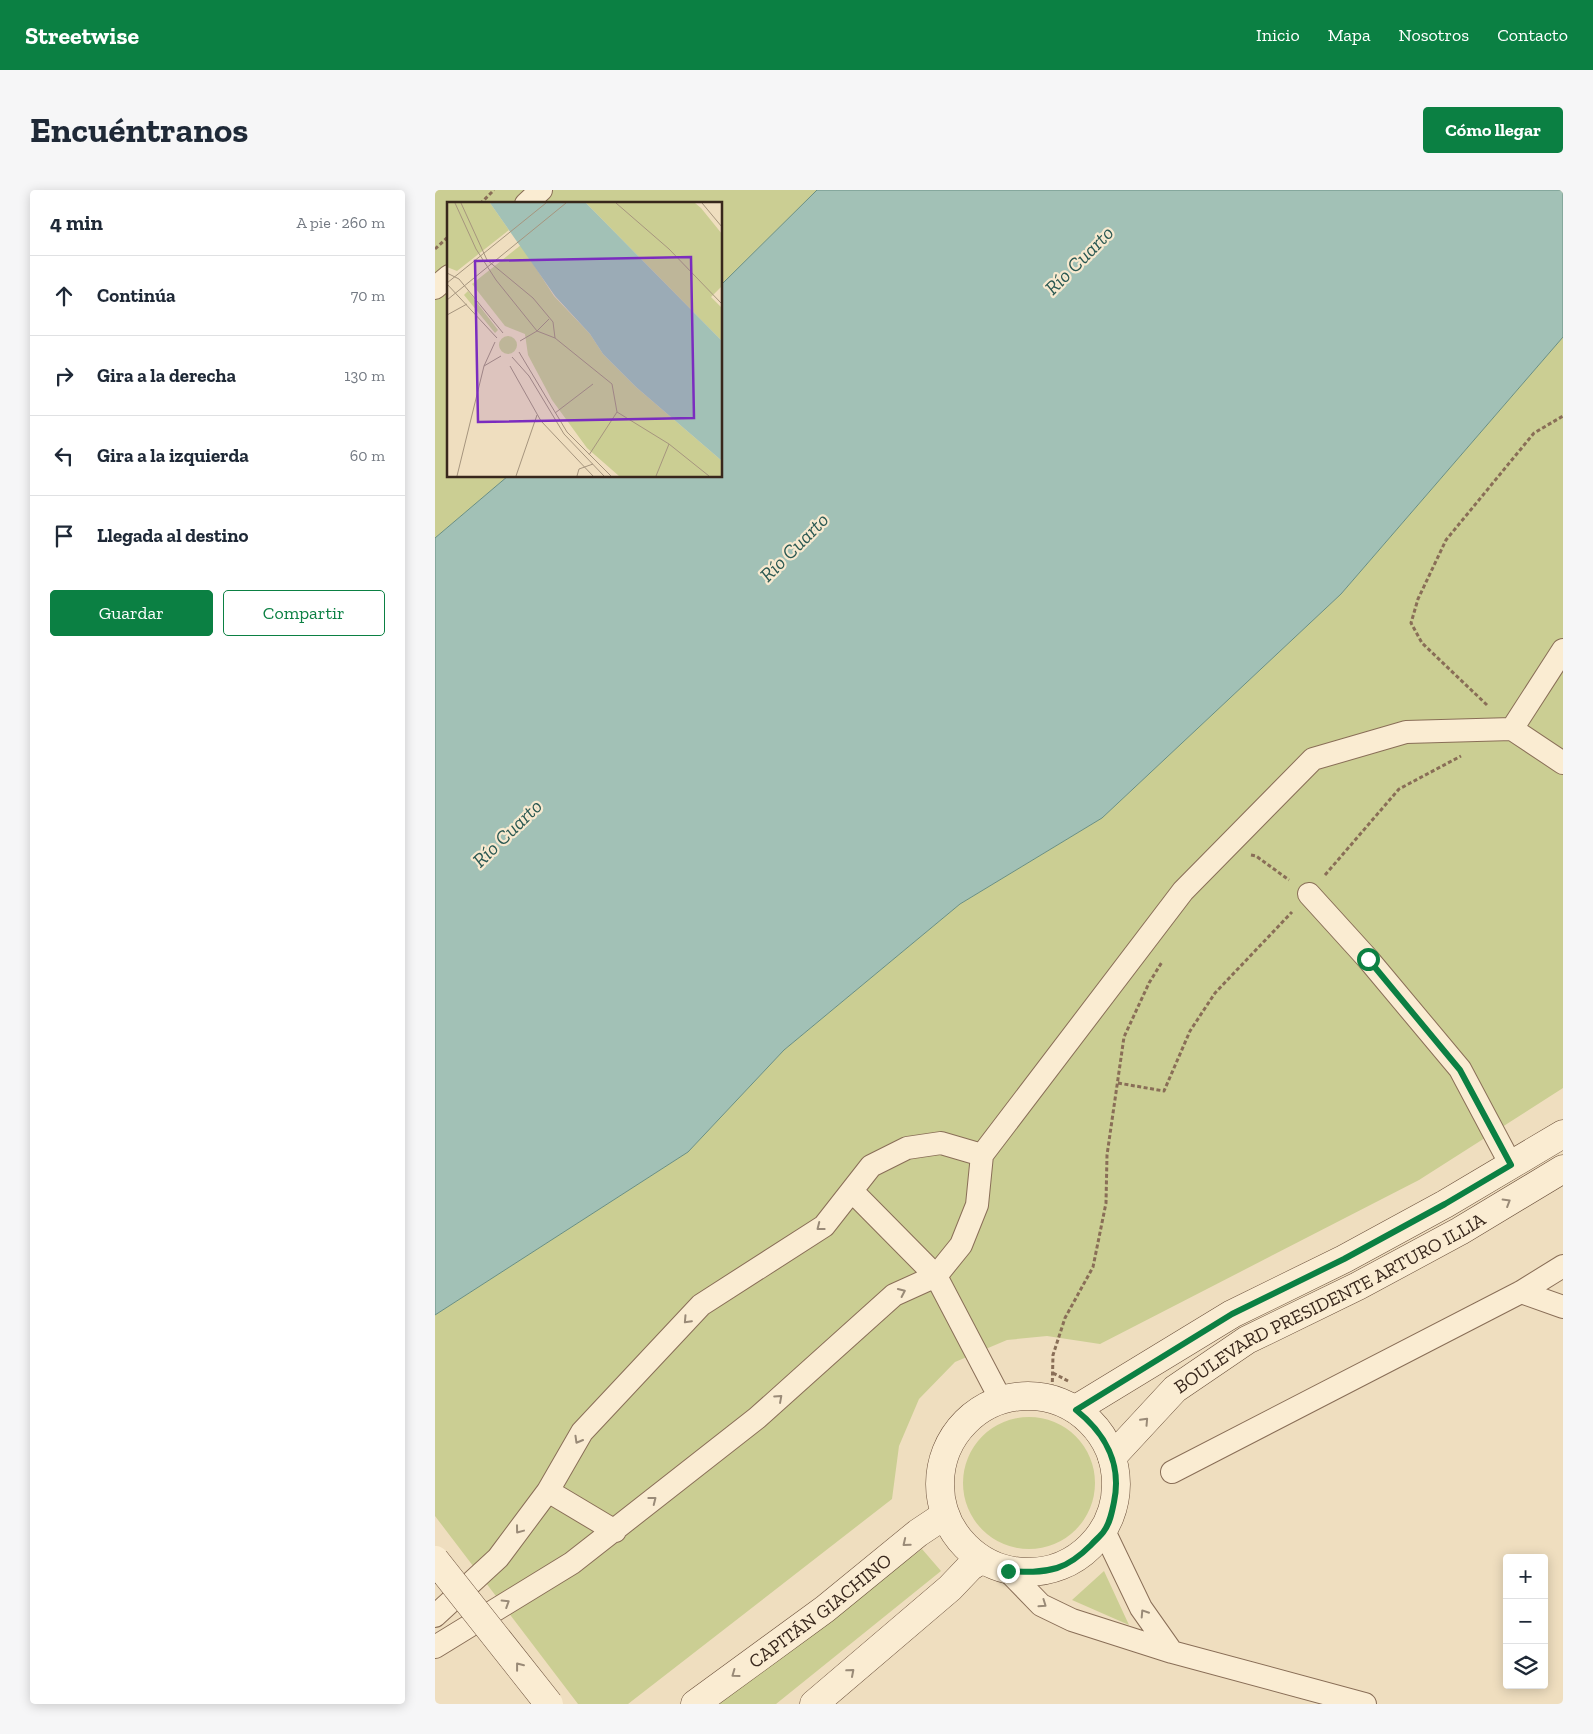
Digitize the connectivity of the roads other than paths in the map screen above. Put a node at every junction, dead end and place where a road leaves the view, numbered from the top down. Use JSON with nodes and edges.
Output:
{"nodes":[{"id":1,"x":541,"y":190,"type":"edge"},
{"id":2,"x":528,"y":202,"type":"edge"},
{"id":3,"x":447,"y":278,"type":"edge"},
{"id":4,"x":435,"y":288,"type":"edge"},
{"id":5,"x":1563,"y":650,"type":"edge"},
{"id":6,"x":1512,"y":729,"type":"junction"},
{"id":7,"x":1563,"y":763,"type":"edge"},
{"id":8,"x":1309,"y":894,"type":"road end"},
{"id":9,"x":1563,"y":1134,"type":"edge"},
{"id":10,"x":982,"y":1155,"type":"junction"},
{"id":11,"x":1511,"y":1165,"type":"junction"},
{"id":12,"x":1563,"y":1169,"type":"edge"},
{"id":13,"x":852,"y":1191,"type":"junction"},
{"id":14,"x":1563,"y":1266,"type":"edge"},
{"id":15,"x":936,"y":1276,"type":"junction"},
{"id":16,"x":1521,"y":1292,"type":"junction"},
{"id":17,"x":1563,"y":1307,"type":"edge"},
{"id":18,"x":1001,"y":1400,"type":"junction"},
{"id":19,"x":1076,"y":1410,"type":"junction"},
{"id":20,"x":1112,"y":1456,"type":"junction"},
{"id":21,"x":1172,"y":1472,"type":"dead end"},
{"id":22,"x":548,"y":1491,"type":"junction"},
{"id":23,"x":945,"y":1515,"type":"junction"},
{"id":24,"x":615,"y":1530,"type":"junction"},
{"id":25,"x":1104,"y":1531,"type":"junction"},
{"id":26,"x":435,"y":1560,"type":"edge"},
{"id":27,"x":981,"y":1560,"type":"junction"},
{"id":28,"x":1008,"y":1571,"type":"junction"},
{"id":29,"x":435,"y":1616,"type":"edge"},
{"id":30,"x":435,"y":1647,"type":"edge"},
{"id":31,"x":1172,"y":1652,"type":"junction"},
{"id":32,"x":549,"y":1704,"type":"edge"},
{"id":33,"x":695,"y":1704,"type":"edge"},
{"id":34,"x":814,"y":1704,"type":"edge"},
{"id":35,"x":1365,"y":1704,"type":"edge"}],
"edges":[{"from":1,"to":2,"type":"street"},
{"from":3,"to":4,"type":"street"},
{"from":5,"to":6,"type":"street"},
{"from":6,"to":7,"type":"street"},
{"from":6,"to":10,"type":"street"},
{"from":8,"to":11,"type":"street"},
{"from":9,"to":11,"type":"main road","name":"BOULEVARD PRESIDENTE ARTURO ILLIA"},
{"from":10,"to":13,"type":"street"},
{"from":10,"to":15,"type":"street"},
{"from":11,"to":19,"type":"main road","name":"BOULEVARD PRESIDENTE ARTURO ILLIA"},
{"from":20,"to":12,"type":"main road","name":"BOULEVARD PRESIDENTE ARTURO ILLIA","one_way":true},
{"from":13,"to":15,"type":"street"},
{"from":13,"to":22,"type":"street","one_way":true},
{"from":14,"to":16,"type":"street"},
{"from":15,"to":18,"type":"street"},
{"from":24,"to":15,"type":"street","one_way":true},
{"from":16,"to":17,"type":"street"},
{"from":16,"to":21,"type":"street"},
{"from":18,"to":19,"type":"main road"},
{"from":18,"to":23,"type":"main road"},
{"from":19,"to":20,"type":"main road"},
{"from":20,"to":25,"type":"main road"},
{"from":22,"to":24,"type":"street"},
{"from":22,"to":29,"type":"street","one_way":true},
{"from":23,"to":27,"type":"main road"},
{"from":23,"to":33,"type":"main road","name":"CAPITÁN GIACHINO","one_way":true},
{"from":30,"to":24,"type":"street","one_way":true},
{"from":25,"to":28,"type":"main road"},
{"from":31,"to":25,"type":"street","one_way":true},
{"from":32,"to":26,"type":"main road","one_way":true,"bridge":true},
{"from":27,"to":28,"type":"main road"},
{"from":34,"to":27,"type":"main road","one_way":true},
{"from":28,"to":31,"type":"street","one_way":true},
{"from":31,"to":35,"type":"street"}]}
